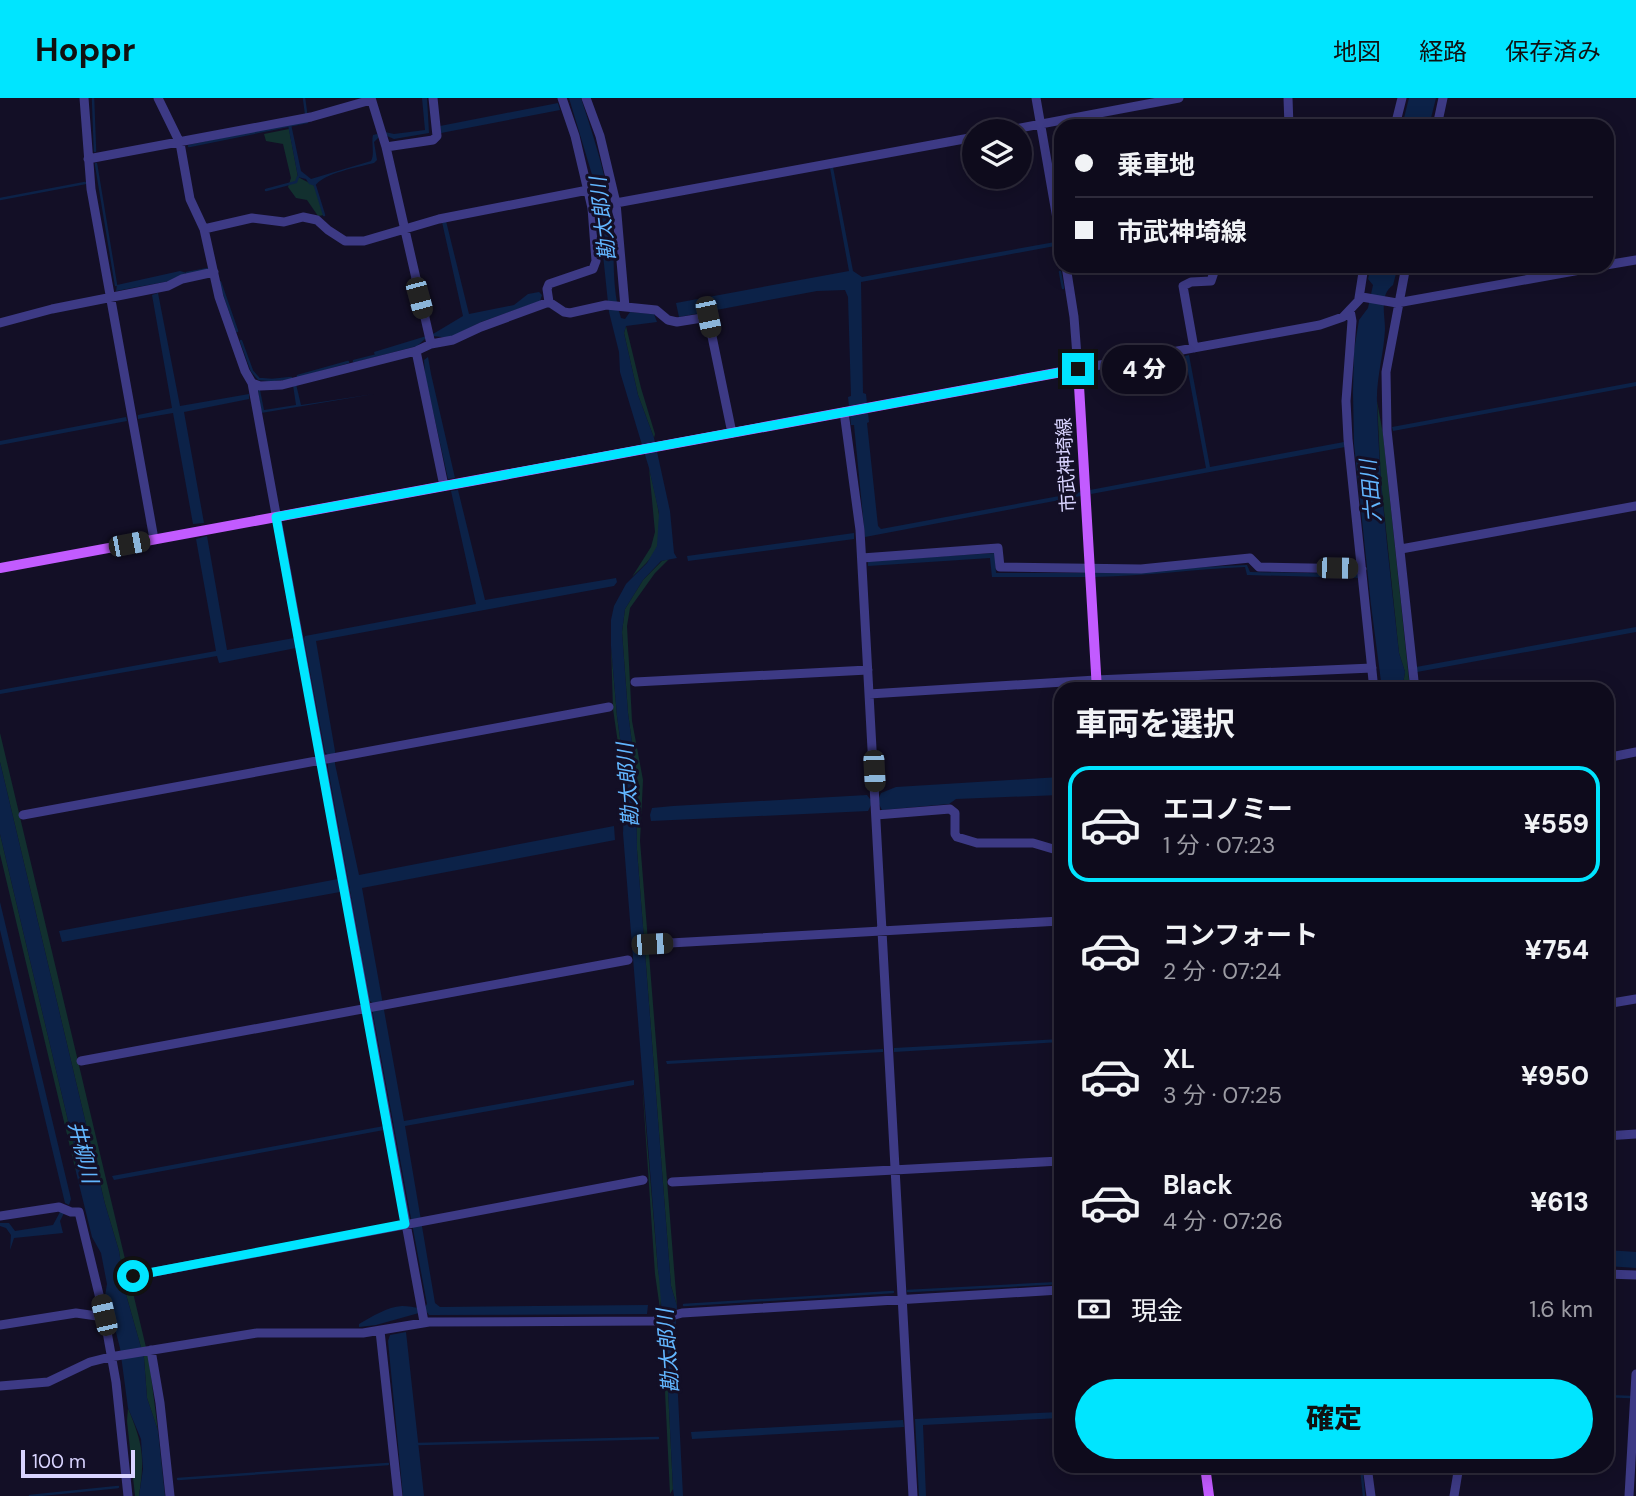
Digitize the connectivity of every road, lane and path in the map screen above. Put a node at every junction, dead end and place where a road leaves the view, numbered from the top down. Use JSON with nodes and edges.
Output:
{"nodes":[{"id":1,"x":84,"y":98,"type":"edge"},
{"id":2,"x":158,"y":98,"type":"edge"},
{"id":3,"x":433,"y":98,"type":"edge"},
{"id":4,"x":562,"y":98,"type":"edge"},
{"id":5,"x":586,"y":98,"type":"edge"},
{"id":6,"x":1036,"y":98,"type":"edge"},
{"id":7,"x":1179,"y":98,"type":"edge"},
{"id":8,"x":1288,"y":98,"type":"edge"},
{"id":9,"x":1402,"y":98,"type":"edge"},
{"id":10,"x":1443,"y":98,"type":"edge"},
{"id":11,"x":371,"y":99,"type":"edge"},
{"id":12,"x":1068,"y":119,"type":"edge"},
{"id":13,"x":1289,"y":119,"type":"edge"},
{"id":14,"x":1397,"y":119,"type":"edge"},
{"id":15,"x":1438,"y":119,"type":"edge"},
{"id":16,"x":1054,"y":122,"type":"edge"},
{"id":17,"x":1041,"y":124,"type":"junction"},
{"id":18,"x":1032,"y":126,"type":"edge"},
{"id":19,"x":962,"y":139,"type":"edge"},
{"id":20,"x":180,"y":143,"type":"junction"},
{"id":21,"x":386,"y":147,"type":"junction"},
{"id":22,"x":88,"y":159,"type":"junction"},
{"id":23,"x":588,"y":190,"type":"junction"},
{"id":24,"x":1054,"y":201,"type":"edge"},
{"id":25,"x":616,"y":203,"type":"junction"},
{"id":26,"x":204,"y":229,"type":"junction"},
{"id":27,"x":405,"y":230,"type":"junction"},
{"id":28,"x":1636,"y":260,"type":"edge"},
{"id":29,"x":1614,"y":264,"type":"edge"},
{"id":30,"x":214,"y":272,"type":"junction"},
{"id":31,"x":1067,"y":273,"type":"edge"},
{"id":32,"x":1214,"y":273,"type":"edge"},
{"id":33,"x":1364,"y":273,"type":"edge"},
{"id":34,"x":1403,"y":273,"type":"edge"},
{"id":35,"x":1563,"y":273,"type":"edge"},
{"id":36,"x":1363,"y":297,"type":"junction"},
{"id":37,"x":111,"y":298,"type":"junction"},
{"id":38,"x":550,"y":302,"type":"junction"},
{"id":39,"x":1392,"y":302,"type":"junction"},
{"id":40,"x":622,"y":307,"type":"junction"},
{"id":41,"x":1350,"y":310,"type":"junction"},
{"id":42,"x":0,"y":323,"type":"edge"},
{"id":43,"x":430,"y":339,"type":"junction"},
{"id":44,"x":1194,"y":348,"type":"junction"},
{"id":45,"x":416,"y":351,"type":"junction"},
{"id":46,"x":1078,"y":369,"type":"junction"},
{"id":47,"x":252,"y":383,"type":"junction"},
{"id":48,"x":846,"y":412,"type":"junction"},
{"id":49,"x":732,"y":433,"type":"junction"},
{"id":50,"x":444,"y":486,"type":"junction"},
{"id":51,"x":1636,"y":506,"type":"edge"},
{"id":52,"x":276,"y":517,"type":"junction"},
{"id":53,"x":155,"y":539,"type":"junction"},
{"id":54,"x":1401,"y":549,"type":"junction"},
{"id":55,"x":862,"y":558,"type":"junction"},
{"id":56,"x":0,"y":568,"type":"edge"},
{"id":57,"x":1090,"y":568,"type":"junction"},
{"id":58,"x":1362,"y":569,"type":"junction"},
{"id":59,"x":1372,"y":668,"type":"junction"},
{"id":60,"x":867,"y":670,"type":"junction"},
{"id":61,"x":635,"y":682,"type":"dead end"},
{"id":62,"x":1097,"y":682,"type":"edge"},
{"id":63,"x":1146,"y":682,"type":"edge"},
{"id":64,"x":1373,"y":682,"type":"edge"},
{"id":65,"x":1414,"y":682,"type":"edge"},
{"id":66,"x":1054,"y":687,"type":"edge"},
{"id":67,"x":869,"y":694,"type":"junction"},
{"id":68,"x":609,"y":707,"type":"dead end"},
{"id":69,"x":1636,"y":752,"type":"edge"},
{"id":70,"x":1614,"y":756,"type":"edge"},
{"id":71,"x":323,"y":760,"type":"junction"},
{"id":72,"x":876,"y":806,"type":"junction"},
{"id":73,"x":23,"y":815,"type":"dead end"},
{"id":74,"x":1054,"y":848,"type":"edge"},
{"id":75,"x":1054,"y":921,"type":"edge"},
{"id":76,"x":881,"y":931,"type":"junction"},
{"id":77,"x":652,"y":944,"type":"dead end"},
{"id":78,"x":628,"y":960,"type":"dead end"},
{"id":79,"x":1636,"y":999,"type":"edge"},
{"id":80,"x":1614,"y":1003,"type":"edge"},
{"id":81,"x":368,"y":1008,"type":"junction"},
{"id":82,"x":81,"y":1061,"type":"dead end"},
{"id":83,"x":1636,"y":1134,"type":"edge"},
{"id":84,"x":1614,"y":1135,"type":"edge"},
{"id":85,"x":1054,"y":1161,"type":"edge"},
{"id":86,"x":894,"y":1170,"type":"junction"},
{"id":87,"x":643,"y":1180,"type":"dead end"},
{"id":88,"x":672,"y":1182,"type":"dead end"},
{"id":89,"x":0,"y":1216,"type":"edge"},
{"id":90,"x":407,"y":1223,"type":"junction"},
{"id":91,"x":1614,"y":1274,"type":"edge"},
{"id":92,"x":1636,"y":1275,"type":"edge"},
{"id":93,"x":133,"y":1276,"type":"dead end"},
{"id":94,"x":1054,"y":1290,"type":"edge"},
{"id":95,"x":902,"y":1299,"type":"junction"},
{"id":96,"x":422,"y":1314,"type":"junction"},
{"id":97,"x":104,"y":1317,"type":"junction"},
{"id":98,"x":0,"y":1325,"type":"edge"},
{"id":99,"x":380,"y":1331,"type":"junction"},
{"id":100,"x":151,"y":1349,"type":"junction"},
{"id":101,"x":110,"y":1357,"type":"junction"},
{"id":102,"x":1636,"y":1374,"type":"edge"},
{"id":103,"x":0,"y":1386,"type":"edge"},
{"id":104,"x":1206,"y":1473,"type":"edge"},
{"id":105,"x":1368,"y":1473,"type":"edge"},
{"id":106,"x":1458,"y":1473,"type":"edge"},
{"id":107,"x":128,"y":1496,"type":"edge"},
{"id":108,"x":170,"y":1496,"type":"edge"},
{"id":109,"x":398,"y":1496,"type":"edge"},
{"id":110,"x":913,"y":1496,"type":"edge"},
{"id":111,"x":1209,"y":1496,"type":"edge"},
{"id":112,"x":1371,"y":1496,"type":"edge"},
{"id":113,"x":1454,"y":1496,"type":"edge"},
{"id":114,"x":1629,"y":1496,"type":"edge"}],
"edges":[{"from":1,"to":22,"type":"street"},
{"from":2,"to":20,"type":"street"},
{"from":3,"to":21,"type":"street"},
{"from":4,"to":23,"type":"street"},
{"from":5,"to":25,"type":"street"},
{"from":6,"to":17,"type":"street"},
{"from":7,"to":12,"type":"street"},
{"from":8,"to":13,"type":"street"},
{"from":9,"to":14,"type":"street"},
{"from":10,"to":15,"type":"street"},
{"from":11,"to":20,"type":"street"},
{"from":11,"to":21,"type":"street"},
{"from":16,"to":17,"type":"street"},
{"from":17,"to":18,"type":"street"},
{"from":17,"to":24,"type":"street"},
{"from":19,"to":25,"type":"street"},
{"from":20,"to":22,"type":"street"},
{"from":20,"to":26,"type":"street"},
{"from":21,"to":27,"type":"street"},
{"from":22,"to":37,"type":"street"},
{"from":23,"to":27,"type":"street"},
{"from":23,"to":38,"type":"street"},
{"from":25,"to":40,"type":"street"},
{"from":26,"to":27,"type":"street"},
{"from":26,"to":30,"type":"street"},
{"from":27,"to":43,"type":"street"},
{"from":28,"to":29,"type":"street"},
{"from":30,"to":37,"type":"street"},
{"from":30,"to":47,"type":"street"},
{"from":31,"to":46,"type":"street"},
{"from":32,"to":44,"type":"street"},
{"from":33,"to":36,"type":"street"},
{"from":34,"to":39,"type":"street"},
{"from":35,"to":39,"type":"street"},
{"from":36,"to":39,"type":"street"},
{"from":36,"to":41,"type":"street"},
{"from":37,"to":42,"type":"street"},
{"from":37,"to":53,"type":"street"},
{"from":38,"to":40,"type":"street"},
{"from":38,"to":43,"type":"street"},
{"from":39,"to":54,"type":"street"},
{"from":40,"to":49,"type":"street"},
{"from":41,"to":44,"type":"street"},
{"from":41,"to":58,"type":"street"},
{"from":43,"to":45,"type":"street"},
{"from":44,"to":46,"type":"street"},
{"from":45,"to":47,"type":"street"},
{"from":45,"to":50,"type":"street"},
{"from":46,"to":48,"type":"main road"},
{"from":46,"to":57,"type":"main road","name":"市武神埼線"},
{"from":47,"to":52,"type":"street"},
{"from":48,"to":49,"type":"main road"},
{"from":48,"to":55,"type":"street"},
{"from":49,"to":50,"type":"main road"},
{"from":50,"to":52,"type":"main road"},
{"from":51,"to":54,"type":"street"},
{"from":52,"to":53,"type":"main road"},
{"from":52,"to":71,"type":"street"},
{"from":53,"to":56,"type":"main road"},
{"from":54,"to":65,"type":"street"},
{"from":55,"to":57,"type":"street"},
{"from":55,"to":60,"type":"street"},
{"from":57,"to":58,"type":"street"},
{"from":57,"to":62,"type":"main road","name":"市武神埼線"},
{"from":58,"to":59,"type":"street"},
{"from":59,"to":63,"type":"street"},
{"from":59,"to":64,"type":"street"},
{"from":60,"to":61,"type":"street"},
{"from":60,"to":67,"type":"street"},
{"from":66,"to":67,"type":"street"},
{"from":67,"to":72,"type":"street"},
{"from":68,"to":71,"type":"street"},
{"from":69,"to":70,"type":"street"},
{"from":71,"to":73,"type":"street"},
{"from":71,"to":81,"type":"street"},
{"from":72,"to":74,"type":"street"},
{"from":72,"to":76,"type":"street"},
{"from":75,"to":76,"type":"street"},
{"from":76,"to":77,"type":"street"},
{"from":76,"to":86,"type":"street"},
{"from":78,"to":81,"type":"street"},
{"from":79,"to":80,"type":"street"},
{"from":81,"to":82,"type":"street"},
{"from":81,"to":90,"type":"street"},
{"from":83,"to":84,"type":"street"},
{"from":85,"to":86,"type":"street"},
{"from":86,"to":88,"type":"street"},
{"from":86,"to":95,"type":"street"},
{"from":87,"to":90,"type":"street"},
{"from":89,"to":97,"type":"street"},
{"from":90,"to":93,"type":"street"},
{"from":90,"to":96,"type":"street"},
{"from":91,"to":92,"type":"street"},
{"from":94,"to":95,"type":"street"},
{"from":95,"to":96,"type":"street"},
{"from":95,"to":110,"type":"street"},
{"from":96,"to":99,"type":"street"},
{"from":97,"to":98,"type":"street"},
{"from":97,"to":101,"type":"street"},
{"from":99,"to":100,"type":"street"},
{"from":99,"to":109,"type":"street"},
{"from":100,"to":101,"type":"street"},
{"from":100,"to":108,"type":"street"},
{"from":101,"to":103,"type":"street"},
{"from":101,"to":107,"type":"street"},
{"from":102,"to":114,"type":"street"},
{"from":104,"to":111,"type":"main road"},
{"from":105,"to":112,"type":"street"},
{"from":106,"to":113,"type":"street"}]}
